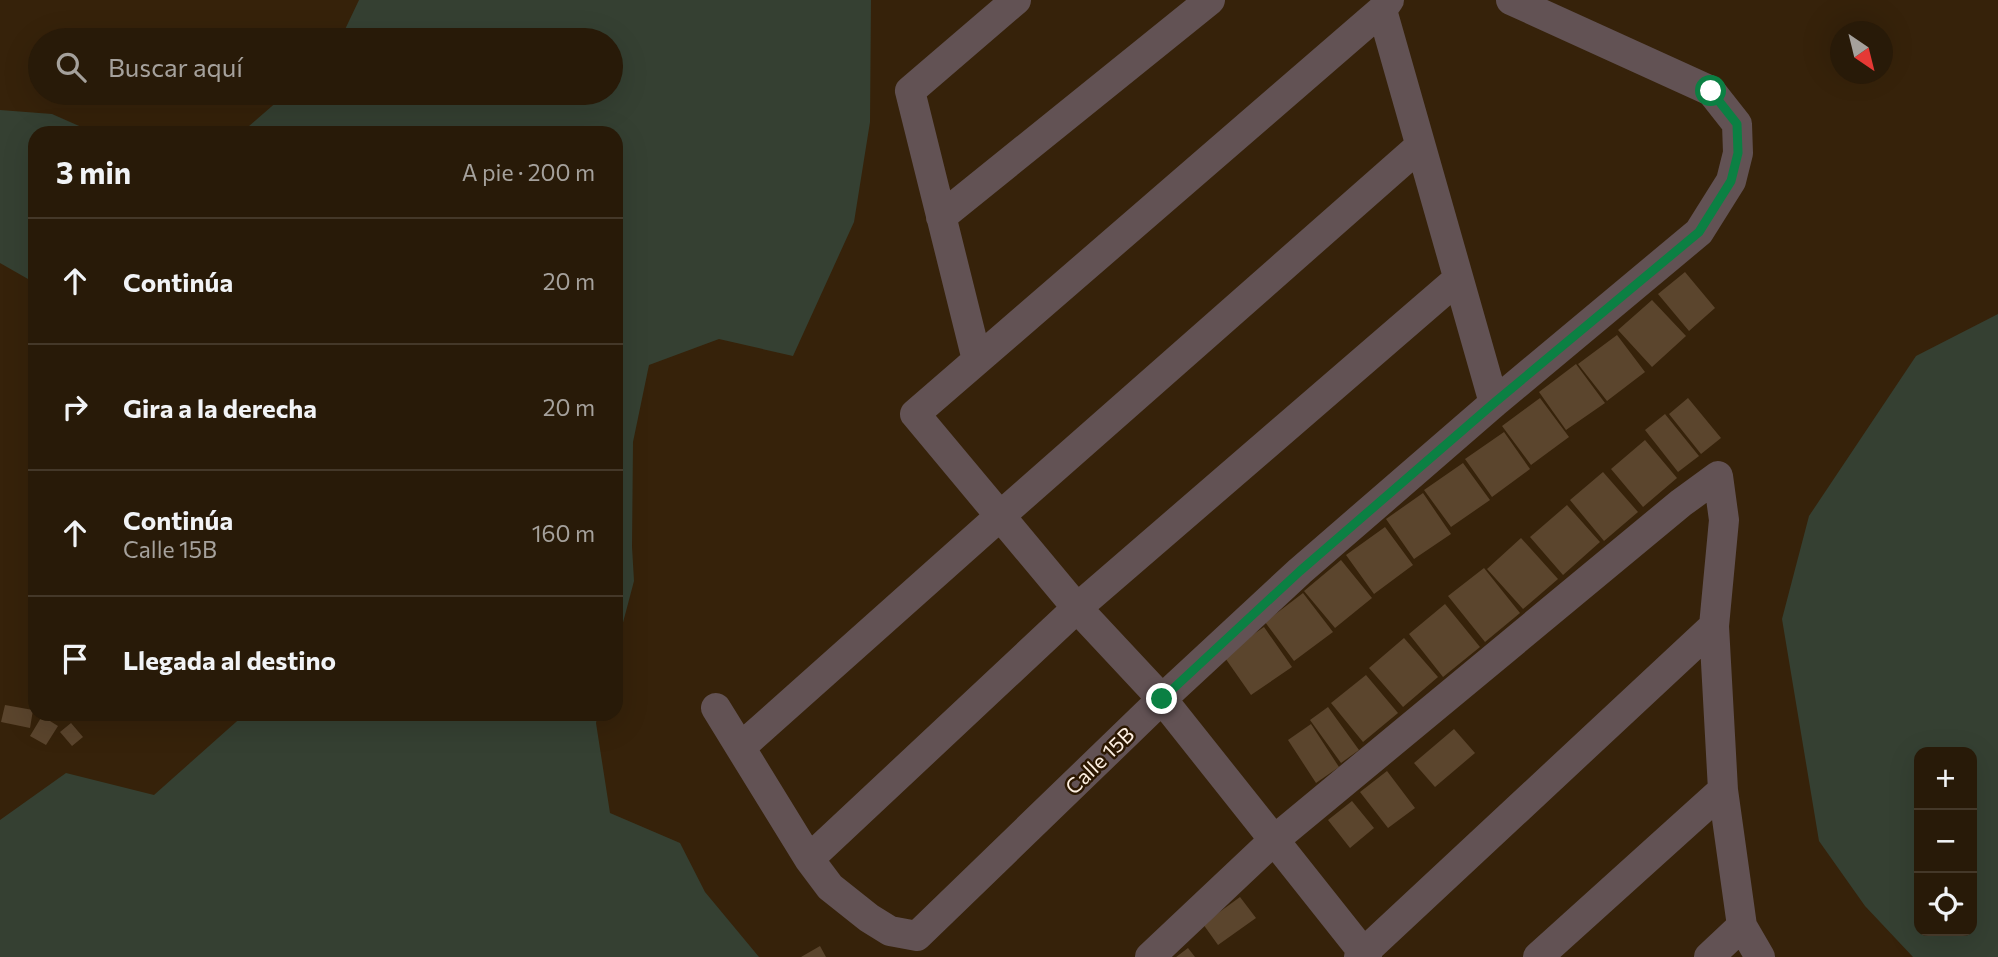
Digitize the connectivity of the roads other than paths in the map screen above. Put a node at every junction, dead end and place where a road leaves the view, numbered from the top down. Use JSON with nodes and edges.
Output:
{"nodes":[{"id":1,"x":1210,"y":0,"type":"edge"},
{"id":2,"x":1511,"y":0,"type":"edge"},
{"id":3,"x":1010,"y":3,"type":"edge"},
{"id":4,"x":1385,"y":5,"type":"edge"},
{"id":5,"x":1420,"y":146,"type":"junction"},
{"id":6,"x":942,"y":217,"type":"junction"},
{"id":7,"x":1458,"y":279,"type":"junction"},
{"id":8,"x":977,"y":360,"type":"junction"},
{"id":9,"x":1494,"y":403,"type":"junction"},
{"id":10,"x":999,"y":517,"type":"junction"},
{"id":11,"x":1077,"y":608,"type":"junction"},
{"id":12,"x":1714,"y":626,"type":"junction"},
{"id":13,"x":1162,"y":699,"type":"junction"},
{"id":14,"x":716,"y":708,"type":"dead end"},
{"id":15,"x":741,"y":747,"type":"junction"},
{"id":16,"x":1723,"y":790,"type":"junction"},
{"id":17,"x":1273,"y":841,"type":"junction"},
{"id":18,"x":809,"y":859,"type":"junction"},
{"id":19,"x":1742,"y":926,"type":"junction"},
{"id":20,"x":1363,"y":956,"type":"edge"},
{"id":21,"x":1150,"y":957,"type":"edge"},
{"id":22,"x":1538,"y":957,"type":"edge"},
{"id":23,"x":1709,"y":957,"type":"edge"},
{"id":24,"x":1760,"y":957,"type":"edge"}],
"edges":[{"from":1,"to":6,"type":"street"},
{"from":2,"to":9,"type":"street","name":"Calle 15B"},
{"from":3,"to":6,"type":"street"},
{"from":4,"to":5,"type":"street"},
{"from":4,"to":8,"type":"street"},
{"from":5,"to":7,"type":"street"},
{"from":5,"to":10,"type":"street"},
{"from":6,"to":8,"type":"street"},
{"from":7,"to":9,"type":"street"},
{"from":7,"to":11,"type":"street"},
{"from":8,"to":10,"type":"street"},
{"from":9,"to":13,"type":"street","name":"Calle 15B"},
{"from":10,"to":11,"type":"street"},
{"from":10,"to":15,"type":"street"},
{"from":11,"to":13,"type":"street"},
{"from":11,"to":18,"type":"street"},
{"from":12,"to":16,"type":"street"},
{"from":12,"to":17,"type":"street"},
{"from":12,"to":20,"type":"street"},
{"from":13,"to":17,"type":"street"},
{"from":13,"to":18,"type":"street","name":"Calle 15B"},
{"from":14,"to":15,"type":"street"},
{"from":15,"to":18,"type":"street"},
{"from":16,"to":19,"type":"street"},
{"from":16,"to":22,"type":"street"},
{"from":17,"to":20,"type":"street"},
{"from":17,"to":21,"type":"street"},
{"from":19,"to":23,"type":"street"},
{"from":19,"to":24,"type":"street"}]}
